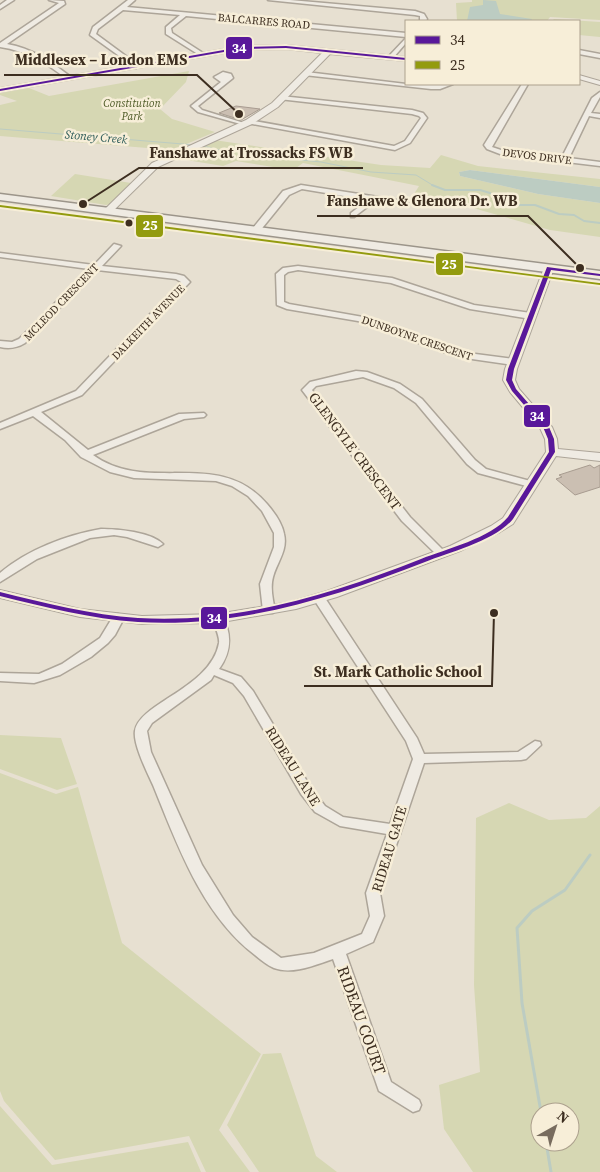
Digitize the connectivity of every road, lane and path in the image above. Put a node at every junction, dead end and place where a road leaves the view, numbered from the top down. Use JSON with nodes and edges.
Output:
{"nodes":[{"id":1,"x":11,"y":0,"type":"edge"},
{"id":2,"x":52,"y":0,"type":"edge"},
{"id":3,"x":132,"y":0,"type":"edge"},
{"id":4,"x":271,"y":0,"type":"edge"},
{"id":5,"x":0,"y":6,"type":"edge"},
{"id":6,"x":122,"y":8,"type":"junction"},
{"id":7,"x":184,"y":14,"type":"junction"},
{"id":8,"x":423,"y":20,"type":"edge"},
{"id":9,"x":405,"y":35,"type":"edge"},
{"id":10,"x":405,"y":41,"type":"edge"},
{"id":11,"x":1,"y":45,"type":"edge"},
{"id":12,"x":328,"y":51,"type":"junction"},
{"id":13,"x":580,"y":52,"type":"edge"},
{"id":14,"x":201,"y":54,"type":"junction"},
{"id":15,"x":600,"y":56,"type":"edge"},
{"id":16,"x":392,"y":57,"type":"junction"},
{"id":17,"x":405,"y":59,"type":"edge"},
{"id":18,"x":136,"y":66,"type":"junction"},
{"id":19,"x":306,"y":74,"type":"junction"},
{"id":20,"x":580,"y":77,"type":"edge"},
{"id":21,"x":69,"y":78,"type":"junction"},
{"id":22,"x":224,"y":81,"type":"dead end"},
{"id":23,"x":600,"y":82,"type":"edge"},
{"id":24,"x":405,"y":84,"type":"edge"},
{"id":25,"x":412,"y":85,"type":"edge"},
{"id":26,"x":447,"y":85,"type":"edge"},
{"id":27,"x":524,"y":85,"type":"edge"},
{"id":28,"x":0,"y":90,"type":"edge"},
{"id":29,"x":600,"y":94,"type":"edge"},
{"id":30,"x":281,"y":98,"type":"junction"},
{"id":31,"x":587,"y":114,"type":"junction"},
{"id":32,"x":600,"y":116,"type":"edge"},
{"id":33,"x":245,"y":123,"type":"junction"},
{"id":34,"x":564,"y":160,"type":"junction"},
{"id":35,"x":600,"y":164,"type":"edge"},
{"id":36,"x":0,"y":197,"type":"edge"},
{"id":37,"x":374,"y":198,"type":"junction"},
{"id":38,"x":404,"y":203,"type":"dead end"},
{"id":39,"x":108,"y":211,"type":"junction"},
{"id":40,"x":354,"y":215,"type":"dead end"},
{"id":41,"x":256,"y":230,"type":"junction"},
{"id":42,"x":117,"y":246,"type":"dead end"},
{"id":43,"x":2,"y":257,"type":"edge"},
{"id":44,"x":95,"y":267,"type":"junction"},
{"id":45,"x":549,"y":268,"type":"junction"},
{"id":46,"x":600,"y":275,"type":"edge"},
{"id":47,"x":531,"y":316,"type":"junction"},
{"id":48,"x":0,"y":344,"type":"edge"},
{"id":49,"x":513,"y":362,"type":"junction"},
{"id":50,"x":34,"y":412,"type":"junction"},
{"id":51,"x":201,"y":416,"type":"dead end"},
{"id":52,"x":0,"y":426,"type":"edge"},
{"id":53,"x":552,"y":452,"type":"junction"},
{"id":54,"x":85,"y":455,"type":"junction"},
{"id":55,"x":600,"y":457,"type":"edge"},
{"id":56,"x":530,"y":484,"type":"junction"},
{"id":57,"x":158,"y":544,"type":"dead end"},
{"id":58,"x":441,"y":553,"type":"junction"},
{"id":59,"x":0,"y":579,"type":"edge"},
{"id":60,"x":0,"y":594,"type":"edge"},
{"id":61,"x":319,"y":598,"type":"junction"},
{"id":62,"x":269,"y":610,"type":"junction"},
{"id":63,"x":118,"y":618,"type":"junction"},
{"id":64,"x":218,"y":618,"type":"junction"},
{"id":65,"x":212,"y":670,"type":"junction"},
{"id":66,"x":0,"y":677,"type":"edge"},
{"id":67,"x":535,"y":745,"type":"dead end"},
{"id":68,"x":420,"y":759,"type":"junction"},
{"id":69,"x":395,"y":830,"type":"junction"},
{"id":70,"x":337,"y":951,"type":"junction"},
{"id":71,"x":413,"y":1105,"type":"dead end"}],
"edges":[{"from":1,"to":5,"type":"street"},
{"from":2,"to":11,"type":"street"},
{"from":3,"to":6,"type":"street"},
{"from":4,"to":8,"type":"street"},
{"from":6,"to":7,"type":"street","name":"BALCARRES ROAD"},
{"from":6,"to":18,"type":"street"},
{"from":7,"to":9,"type":"street","name":"BALCARRES ROAD"},
{"from":7,"to":14,"type":"street"},
{"from":10,"to":16,"type":"street"},
{"from":11,"to":21,"type":"street"},
{"from":12,"to":14,"type":"street"},
{"from":12,"to":16,"type":"street"},
{"from":12,"to":19,"type":"street"},
{"from":13,"to":15,"type":"street"},
{"from":14,"to":18,"type":"street"},
{"from":16,"to":17,"type":"street"},
{"from":18,"to":21,"type":"street"},
{"from":19,"to":24,"type":"street"},
{"from":19,"to":30,"type":"street"},
{"from":20,"to":23,"type":"street"},
{"from":21,"to":28,"type":"street"},
{"from":22,"to":33,"type":"street"},
{"from":25,"to":26,"type":"street"},
{"from":27,"to":34,"type":"street","name":"DEVOS DRIVE"},
{"from":29,"to":31,"type":"street"},
{"from":30,"to":33,"type":"street"},
{"from":30,"to":33,"type":"street"},
{"from":31,"to":32,"type":"street"},
{"from":31,"to":34,"type":"street"},
{"from":33,"to":39,"type":"street"},
{"from":34,"to":35,"type":"street","name":"DEVOS DRIVE"},
{"from":36,"to":39,"type":"main road"},
{"from":37,"to":38,"type":"street"},
{"from":37,"to":40,"type":"street"},
{"from":37,"to":41,"type":"street"},
{"from":39,"to":41,"type":"main road"},
{"from":41,"to":45,"type":"main road"},
{"from":42,"to":44,"type":"street","name":"MCLEOD CRESCENT"},
{"from":43,"to":44,"type":"street","name":"DALKEITH AVENUE"},
{"from":44,"to":48,"type":"street","name":"MCLEOD CRESCENT"},
{"from":44,"to":50,"type":"street","name":"DALKEITH AVENUE"},
{"from":45,"to":46,"type":"main road"},
{"from":45,"to":47,"type":"street"},
{"from":47,"to":49,"type":"street"},
{"from":47,"to":49,"type":"street","name":"DUNBOYNE CRESCENT"},
{"from":49,"to":53,"type":"street"},
{"from":50,"to":52,"type":"street","name":"DALKEITH AVENUE"},
{"from":50,"to":54,"type":"street"},
{"from":51,"to":54,"type":"street"},
{"from":53,"to":55,"type":"street"},
{"from":53,"to":56,"type":"street"},
{"from":54,"to":62,"type":"street"},
{"from":56,"to":58,"type":"street"},
{"from":56,"to":58,"type":"street","name":"GLENGYLE CRESCENT"},
{"from":57,"to":59,"type":"street"},
{"from":58,"to":61,"type":"street"},
{"from":60,"to":63,"type":"street"},
{"from":61,"to":62,"type":"street"},
{"from":61,"to":68,"type":"street"},
{"from":62,"to":64,"type":"street"},
{"from":63,"to":64,"type":"street"},
{"from":63,"to":66,"type":"street"},
{"from":64,"to":65,"type":"street","name":"RIDEAU GATE"},
{"from":65,"to":69,"type":"street","name":"RIDEAU LANE"},
{"from":65,"to":70,"type":"street","name":"RIDEAU GATE"},
{"from":67,"to":68,"type":"street"},
{"from":68,"to":69,"type":"street","name":"RIDEAU GATE"},
{"from":69,"to":70,"type":"street","name":"RIDEAU GATE"},
{"from":70,"to":71,"type":"street","name":"RIDEAU COURT"}]}
